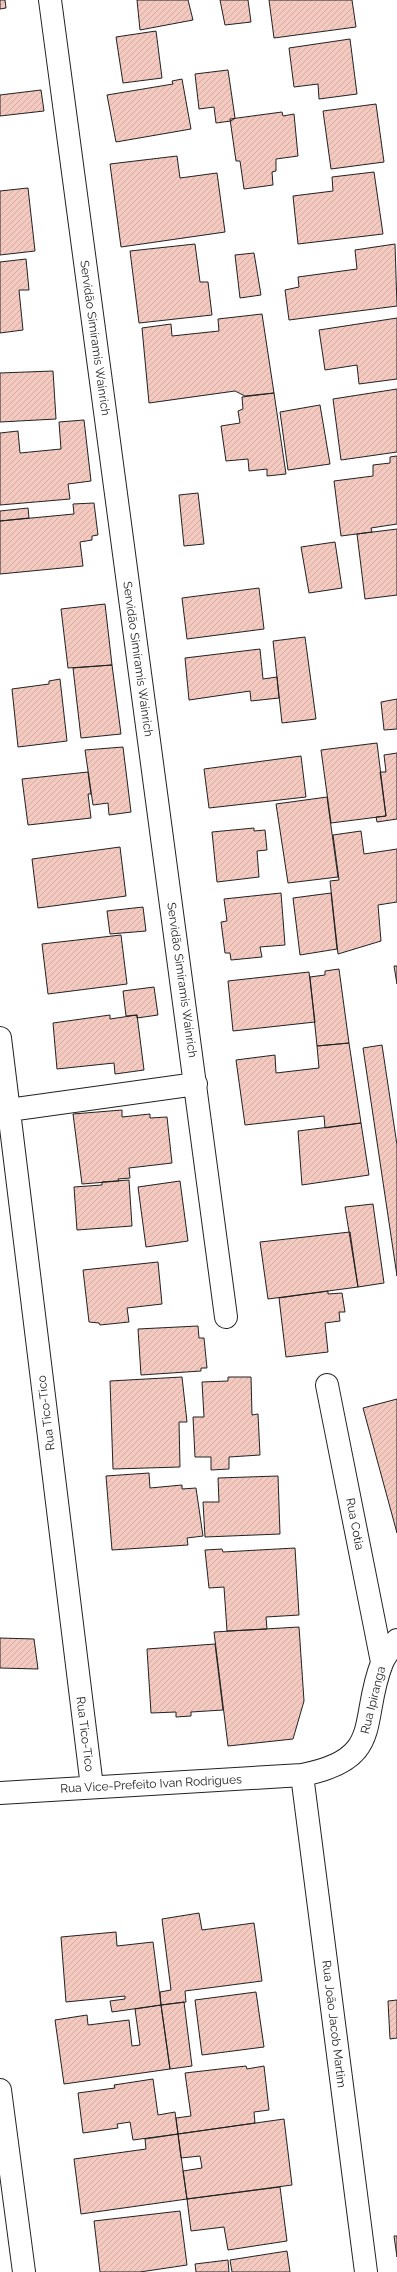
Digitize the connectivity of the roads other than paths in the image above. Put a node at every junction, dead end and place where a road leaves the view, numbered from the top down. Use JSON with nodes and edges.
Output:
{"nodes":[{"id":1,"x":50,"y":0,"type":"edge"},
{"id":2,"x":0,"y":1038,"type":"edge"},
{"id":3,"x":196,"y":1084,"type":"junction"},
{"id":4,"x":9,"y":1110,"type":"junction"},
{"id":5,"x":226,"y":1317,"type":"dead end"},
{"id":6,"x":327,"y":1385,"type":"dead end"},
{"id":7,"x":397,"y":1640,"type":"edge"},
{"id":8,"x":382,"y":1662,"type":"junction"},
{"id":9,"x":302,"y":1775,"type":"junction"},
{"id":10,"x":92,"y":1787,"type":"junction"},
{"id":11,"x":0,"y":1793,"type":"edge"},
{"id":12,"x":0,"y":2090,"type":"edge"},
{"id":13,"x":24,"y":2272,"type":"edge"},
{"id":14,"x":366,"y":2272,"type":"edge"}],
"edges":[{"from":1,"to":3,"type":"street","name":"Servidão Simíramis Wainrich"},
{"from":2,"to":4,"type":"street","name":"Rua Tico-Tico"},
{"from":3,"to":4,"type":"street"},
{"from":3,"to":5,"type":"street","name":"Servidão Simíramis Wainrich"},
{"from":4,"to":10,"type":"street","name":"Rua Tico-Tico"},
{"from":6,"to":8,"type":"street","name":"Rua Cotia"},
{"from":7,"to":8,"type":"street","name":"Rua Ipiranga"},
{"from":8,"to":9,"type":"street","name":"Rua Ipiranga"},
{"from":9,"to":10,"type":"street","name":"Rua Vice-Prefeito Ivan Rodrigues"},
{"from":9,"to":14,"type":"street","name":"Rua João Jacob Martim"},
{"from":10,"to":11,"type":"street","name":"Rua Vice-Prefeito Ivan Rodrigues"},
{"from":12,"to":13,"type":"street"}]}
